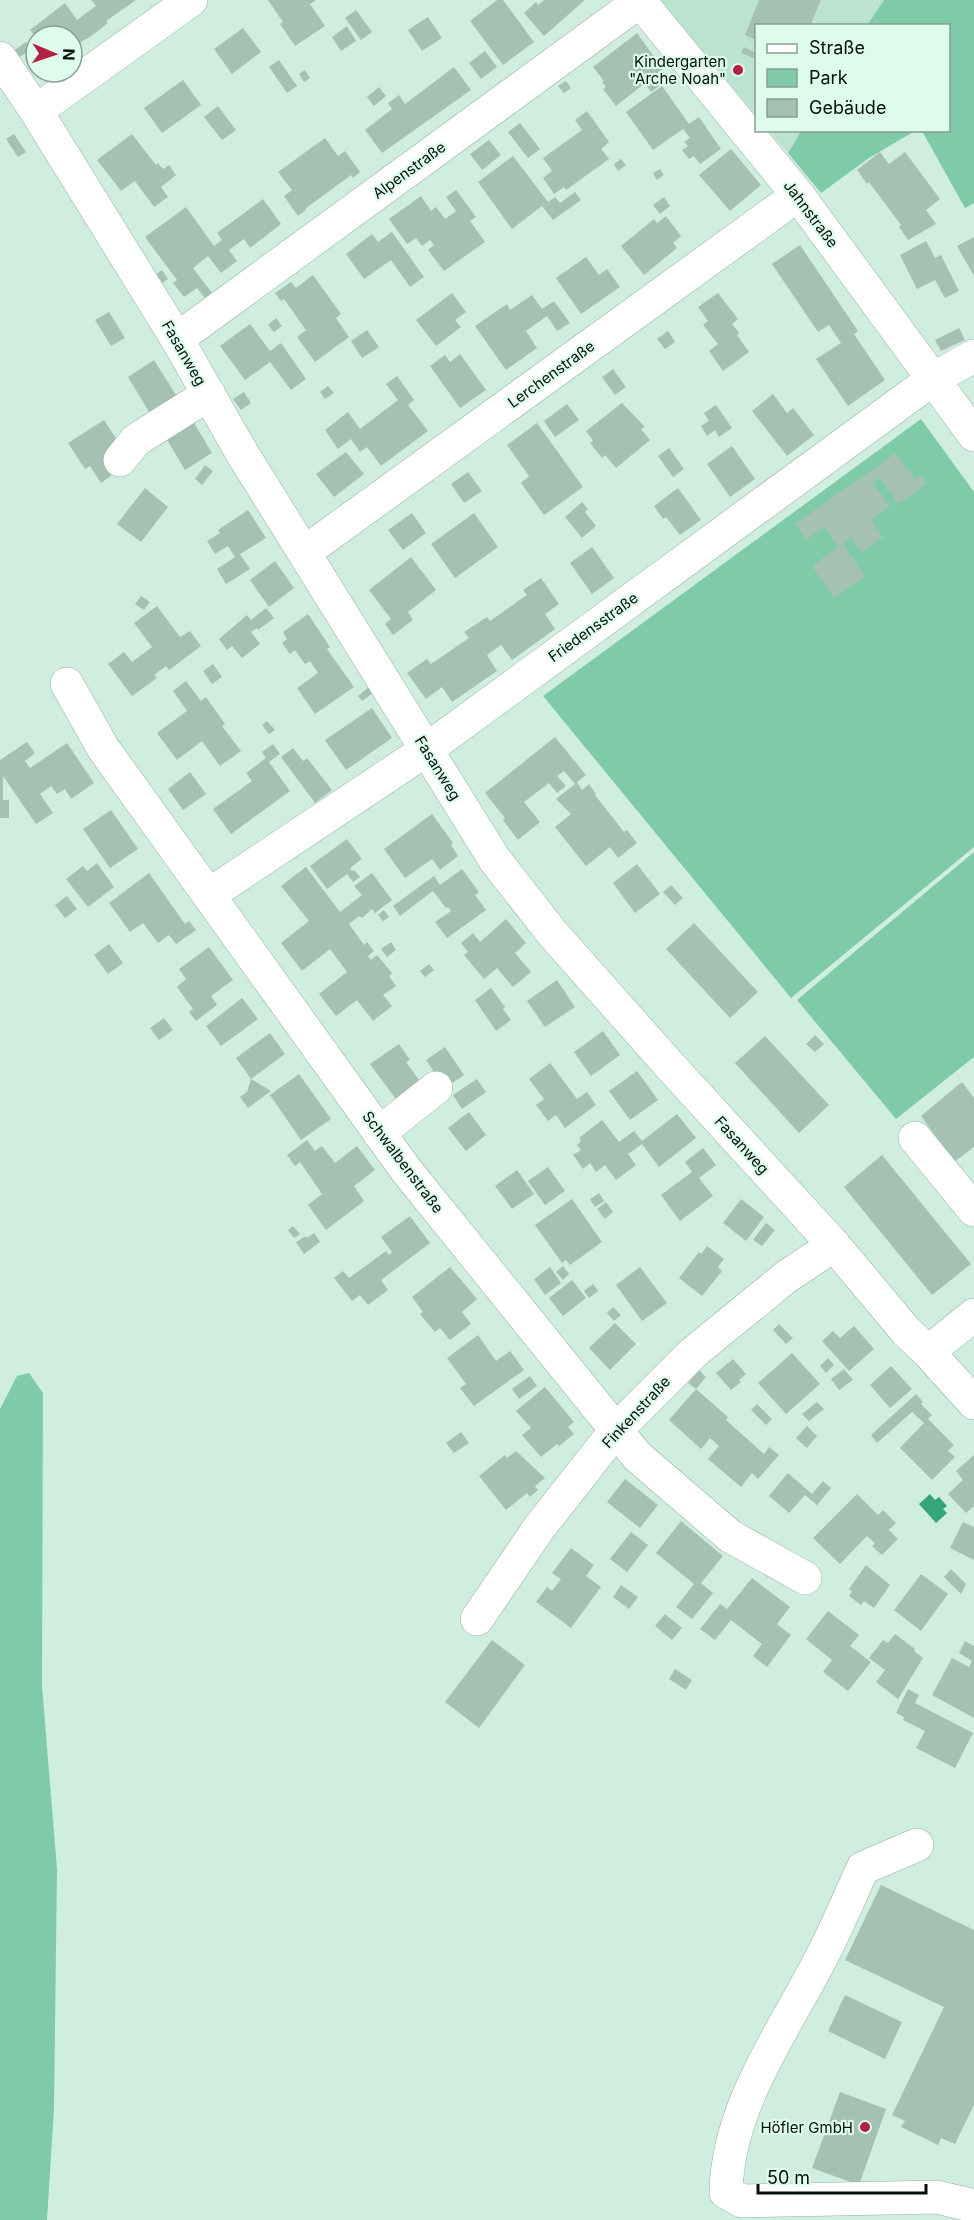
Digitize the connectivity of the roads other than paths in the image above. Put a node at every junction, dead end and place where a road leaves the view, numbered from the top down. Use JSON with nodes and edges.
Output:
{"nodes":[{"id":1,"x":191,"y":0,"type":"edge"},
{"id":2,"x":639,"y":0,"type":"edge"},
{"id":3,"x":0,"y":58,"type":"edge"},
{"id":4,"x":36,"y":111,"type":"junction"},
{"id":5,"x":798,"y":195,"type":"junction"},
{"id":6,"x":177,"y":339,"type":"junction"},
{"id":7,"x":974,"y":356,"type":"edge"},
{"id":8,"x":933,"y":379,"type":"junction"},
{"id":9,"x":209,"y":394,"type":"junction"},
{"id":10,"x":974,"y":435,"type":"edge"},
{"id":11,"x":120,"y":460,"type":"dead end"},
{"id":12,"x":305,"y":552,"type":"junction"},
{"id":13,"x":67,"y":684,"type":"dead end"},
{"id":14,"x":426,"y":750,"type":"junction"},
{"id":15,"x":210,"y":894,"type":"junction"},
{"id":16,"x":436,"y":1088,"type":"dead end"},
{"id":17,"x":379,"y":1133,"type":"junction"},
{"id":18,"x":915,"y":1138,"type":"dead end"},
{"id":19,"x":974,"y":1209,"type":"edge"},
{"id":20,"x":834,"y":1245,"type":"junction"},
{"id":21,"x":974,"y":1315,"type":"edge"},
{"id":22,"x":928,"y":1352,"type":"junction"},
{"id":23,"x":974,"y":1403,"type":"edge"},
{"id":24,"x":616,"y":1430,"type":"junction"},
{"id":25,"x":805,"y":1578,"type":"dead end"},
{"id":26,"x":477,"y":1619,"type":"dead end"},
{"id":27,"x":917,"y":1845,"type":"dead end"},
{"id":28,"x":974,"y":2206,"type":"edge"}],
"edges":[{"from":1,"to":4,"type":"street"},
{"from":2,"to":5,"type":"street","name":"Jahnstraße"},
{"from":2,"to":6,"type":"street","name":"Alpenstraße"},
{"from":3,"to":4,"type":"street","name":"Fasanweg"},
{"from":4,"to":6,"type":"street","name":"Fasanweg"},
{"from":5,"to":8,"type":"street","name":"Jahnstraße"},
{"from":5,"to":12,"type":"street","name":"Lerchenstraße"},
{"from":6,"to":9,"type":"street","name":"Fasanweg"},
{"from":7,"to":8,"type":"street","name":"Friedensstraße"},
{"from":8,"to":10,"type":"street","name":"Jahnstraße"},
{"from":8,"to":14,"type":"street","name":"Friedensstraße"},
{"from":9,"to":11,"type":"street"},
{"from":9,"to":12,"type":"street","name":"Fasanweg"},
{"from":12,"to":14,"type":"street","name":"Fasanweg"},
{"from":13,"to":15,"type":"street","name":"Schwalbenstraße"},
{"from":14,"to":15,"type":"street","name":"Friedensstraße"},
{"from":14,"to":20,"type":"street","name":"Fasanweg"},
{"from":15,"to":17,"type":"street","name":"Schwalbenstraße"},
{"from":16,"to":17,"type":"street"},
{"from":17,"to":24,"type":"street","name":"Schwalbenstraße"},
{"from":18,"to":19,"type":"street"},
{"from":20,"to":22,"type":"street","name":"Fasanweg"},
{"from":20,"to":24,"type":"street","name":"Finkenstraße"},
{"from":21,"to":22,"type":"street"},
{"from":22,"to":23,"type":"street","name":"Fasanweg"},
{"from":24,"to":25,"type":"street","name":"Schwalbenstraße"},
{"from":24,"to":26,"type":"street","name":"Finkenstraße"},
{"from":27,"to":28,"type":"street"}]}
